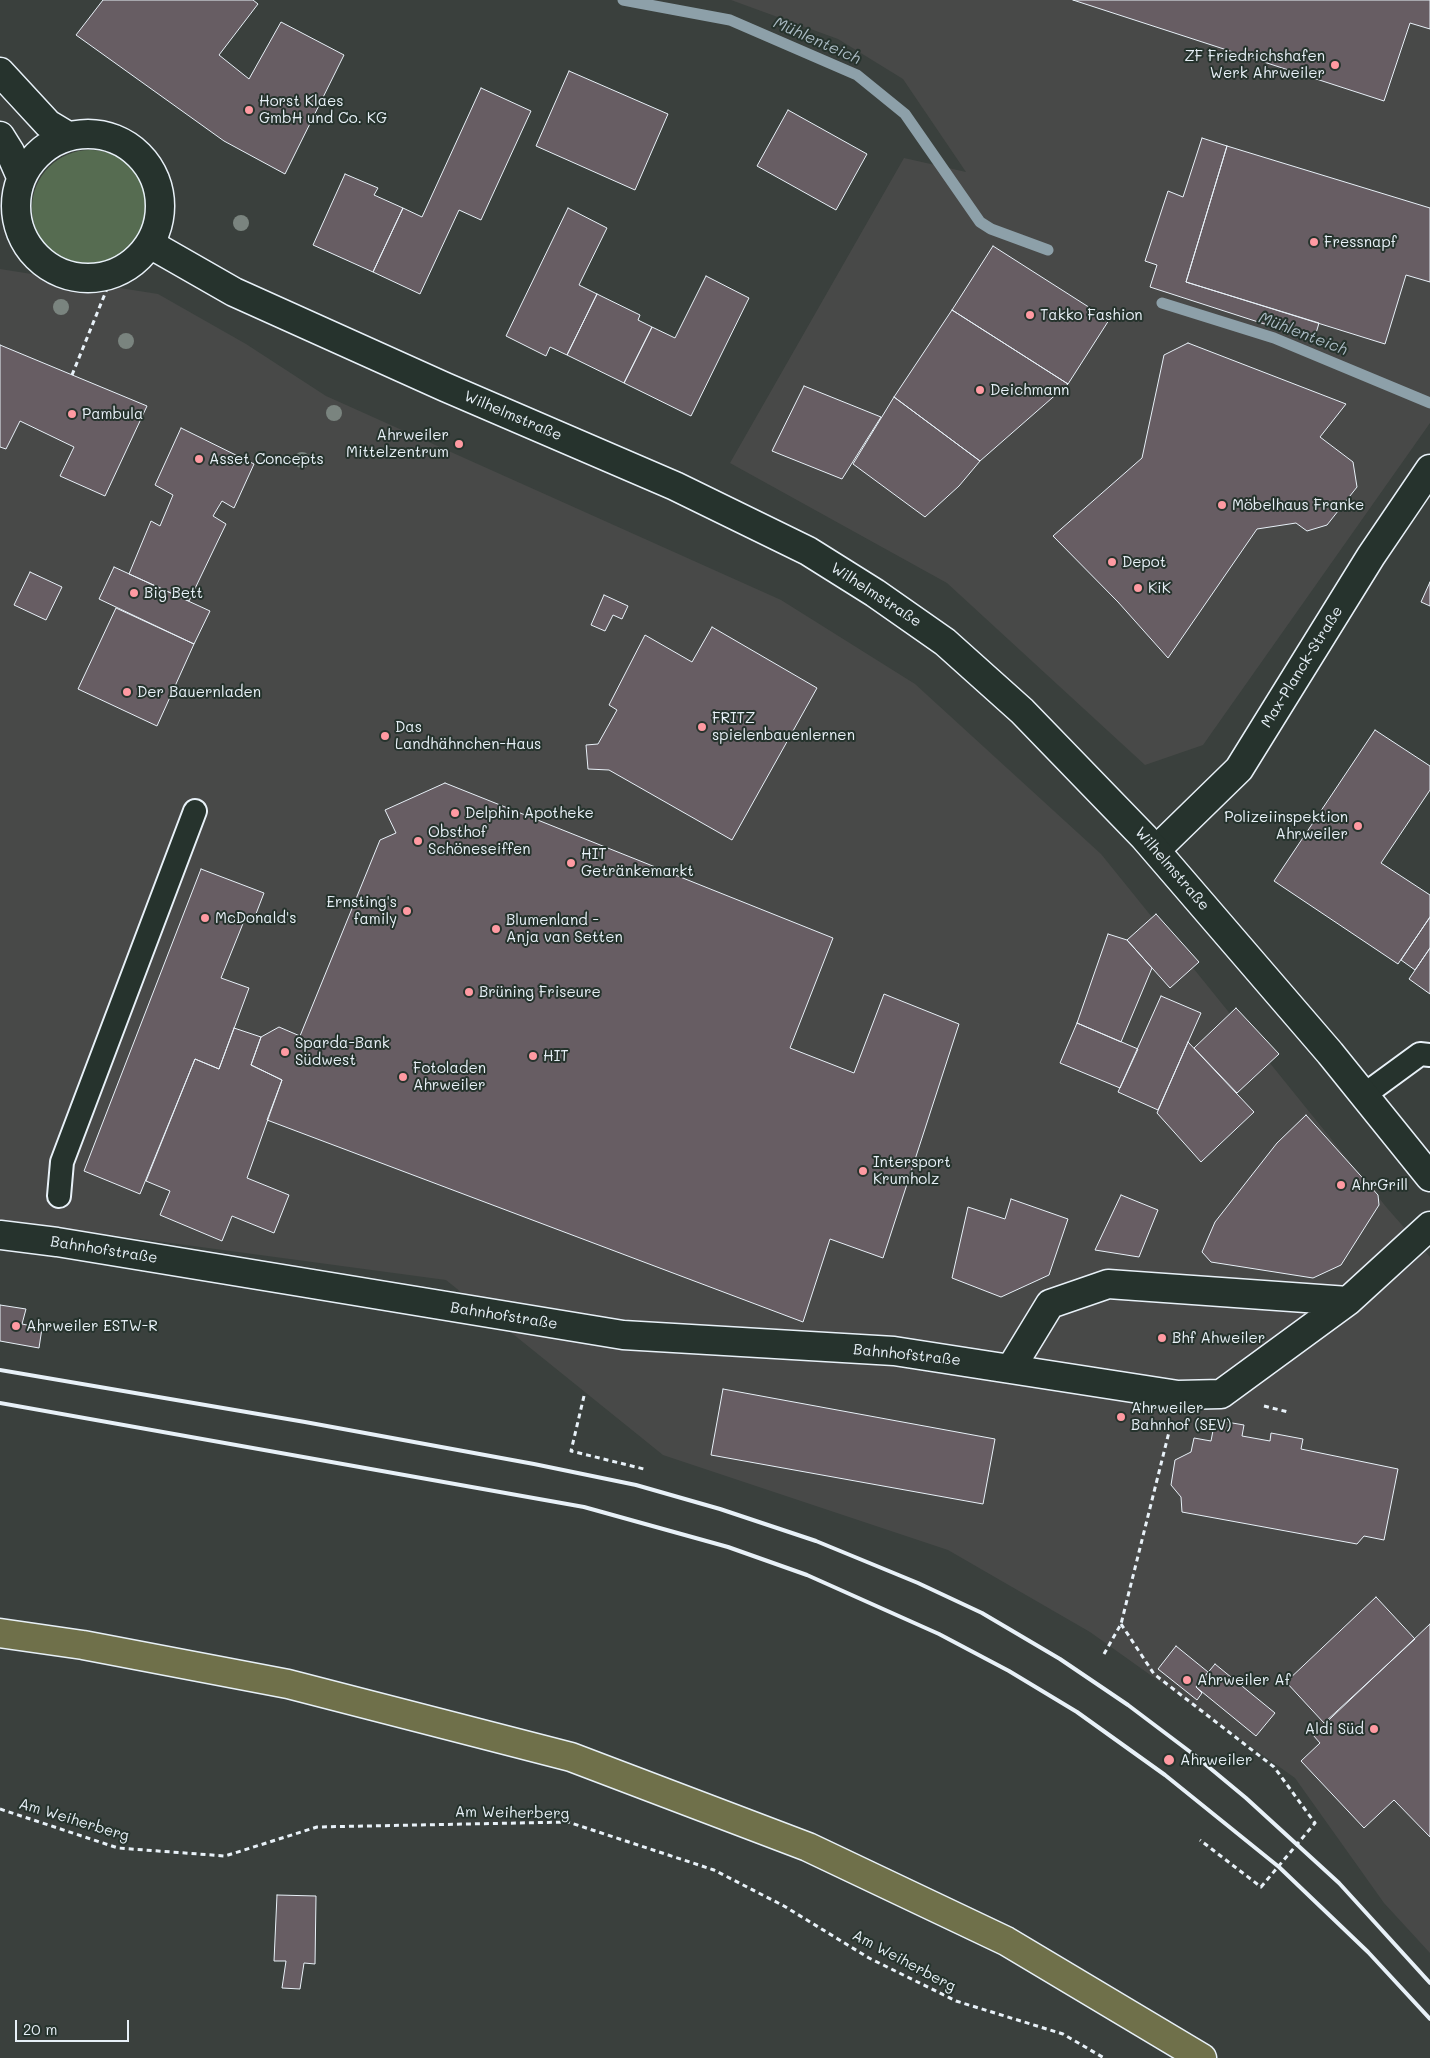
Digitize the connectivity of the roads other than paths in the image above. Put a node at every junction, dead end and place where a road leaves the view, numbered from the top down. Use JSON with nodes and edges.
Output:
{"nodes":[{"id":1,"x":0,"y":72,"type":"edge"},
{"id":2,"x":0,"y":136,"type":"edge"},
{"id":3,"x":68,"y":136,"type":"junction"},
{"id":4,"x":21,"y":177,"type":"junction"},
{"id":5,"x":9,"y":226,"type":"edge"},
{"id":6,"x":150,"y":244,"type":"junction"},
{"id":7,"x":1430,"y":469,"type":"edge"},
{"id":8,"x":195,"y":811,"type":"dead end"},
{"id":9,"x":1156,"y":850,"type":"junction"},
{"id":10,"x":1430,"y":1055,"type":"edge"},
{"id":11,"x":1364,"y":1095,"type":"junction"},
{"id":12,"x":1430,"y":1177,"type":"edge"},
{"id":13,"x":59,"y":1196,"type":"dead end"},
{"id":14,"x":1430,"y":1226,"type":"edge"},
{"id":15,"x":0,"y":1235,"type":"edge"},
{"id":16,"x":1348,"y":1301,"type":"junction"},
{"id":17,"x":1012,"y":1368,"type":"junction"},
{"id":18,"x":0,"y":1633,"type":"edge"},
{"id":19,"x":1202,"y":2058,"type":"edge"}],
"edges":[{"from":1,"to":3,"type":"street"},
{"from":2,"to":4,"type":"street"},
{"from":3,"to":4,"type":"street"},
{"from":3,"to":6,"type":"street"},
{"from":4,"to":5,"type":"street"},
{"from":5,"to":6,"type":"street"},
{"from":6,"to":9,"type":"street","name":"Wilhelmstraße"},
{"from":7,"to":9,"type":"street","name":"Max-Planck-Straße"},
{"from":8,"to":13,"type":"lane"},
{"from":9,"to":11,"type":"street","name":"Wilhelmstraße"},
{"from":10,"to":11,"type":"lane"},
{"from":11,"to":12,"type":"street","name":"Wilhelmstraße"},
{"from":14,"to":16,"type":"street","name":"Bahnhofstraße"},
{"from":15,"to":17,"type":"street","name":"Bahnhofstraße"},
{"from":16,"to":17,"type":"street","name":"Bahnhofstraße"},
{"from":16,"to":17,"type":"street"},
{"from":18,"to":19,"type":"main road"}]}
